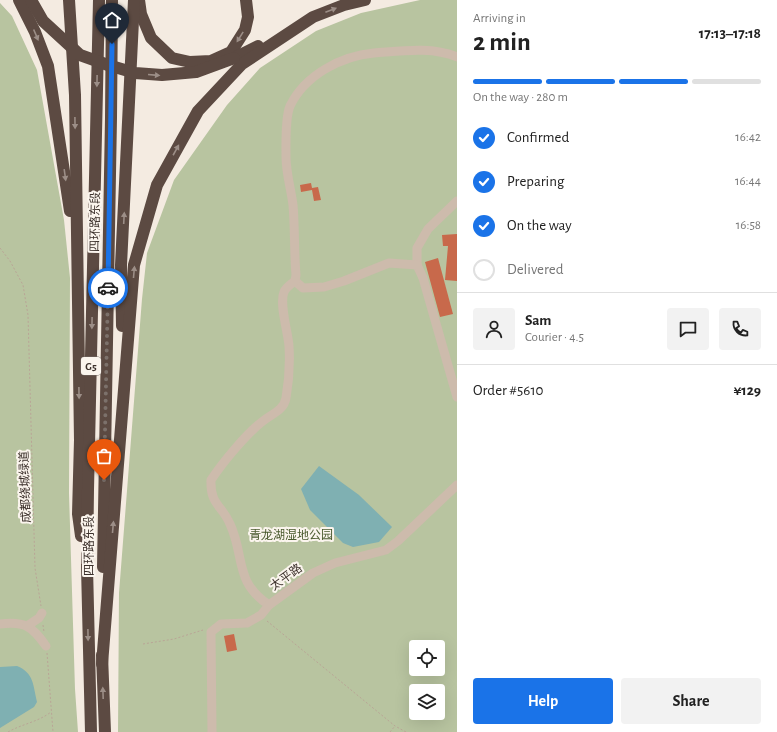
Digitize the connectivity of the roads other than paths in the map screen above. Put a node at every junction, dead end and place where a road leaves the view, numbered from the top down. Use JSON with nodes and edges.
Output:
{"nodes":[{"id":1,"x":19,"y":0,"type":"edge"},
{"id":2,"x":31,"y":0,"type":"edge"},
{"id":3,"x":69,"y":0,"type":"edge"},
{"id":4,"x":99,"y":0,"type":"edge"},
{"id":5,"x":112,"y":0,"type":"edge"},
{"id":6,"x":134,"y":0,"type":"edge"},
{"id":7,"x":140,"y":0,"type":"edge"},
{"id":8,"x":246,"y":0,"type":"edge"},
{"id":9,"x":365,"y":0,"type":"edge"},
{"id":10,"x":313,"y":17,"type":"junction"},
{"id":11,"x":457,"y":58,"type":"edge"},
{"id":12,"x":457,"y":201,"type":"edge"},
{"id":13,"x":417,"y":265,"type":"junction"},
{"id":14,"x":77,"y":267,"type":"junction"},
{"id":15,"x":295,"y":281,"type":"junction"},
{"id":16,"x":124,"y":397,"type":"junction"},
{"id":17,"x":457,"y":397,"type":"edge"},
{"id":18,"x":457,"y":485,"type":"edge"},
{"id":19,"x":269,"y":605,"type":"junction"},
{"id":20,"x":88,"y":608,"type":"junction"},
{"id":21,"x":42,"y":613,"type":"road end"},
{"id":22,"x":0,"y":624,"type":"edge"},
{"id":23,"x":27,"y":626,"type":"junction"},
{"id":24,"x":46,"y":646,"type":"road end"},
{"id":25,"x":102,"y":664,"type":"junction"},
{"id":26,"x":91,"y":732,"type":"edge"},
{"id":27,"x":105,"y":732,"type":"edge"},
{"id":28,"x":212,"y":732,"type":"edge"}],
"edges":[{"from":1,"to":14,"type":"highway","one_way":true},
{"from":2,"to":10,"type":"highway","one_way":true,"bridge":true},
{"from":3,"to":14,"type":"highway","one_way":true},
{"from":4,"to":20,"type":"highway","name":"四环路东段","number":"G5","one_way":true},
{"from":5,"to":25,"type":"highway","name":"四环路东段","number":"G5"},
{"from":16,"to":6,"type":"highway","one_way":true},
{"from":8,"to":7,"type":"highway","one_way":true},
{"from":10,"to":9,"type":"highway","one_way":true},
{"from":16,"to":10,"type":"highway","one_way":true},
{"from":11,"to":15,"type":"street"},
{"from":12,"to":13,"type":"street"},
{"from":13,"to":15,"type":"street"},
{"from":13,"to":17,"type":"street"},
{"from":14,"to":20,"type":"highway","one_way":true},
{"from":15,"to":19,"type":"street"},
{"from":25,"to":16,"type":"highway","one_way":true},
{"from":18,"to":19,"type":"street","name":"太平路"},
{"from":19,"to":28,"type":"street","name":"太平路"},
{"from":20,"to":26,"type":"highway","name":"四环路东段","number":"G5","one_way":true},
{"from":21,"to":23,"type":"street"},
{"from":22,"to":23,"type":"street"},
{"from":23,"to":24,"type":"street"},
{"from":27,"to":25,"type":"highway","name":"四环路东段","number":"G5","one_way":true}]}
